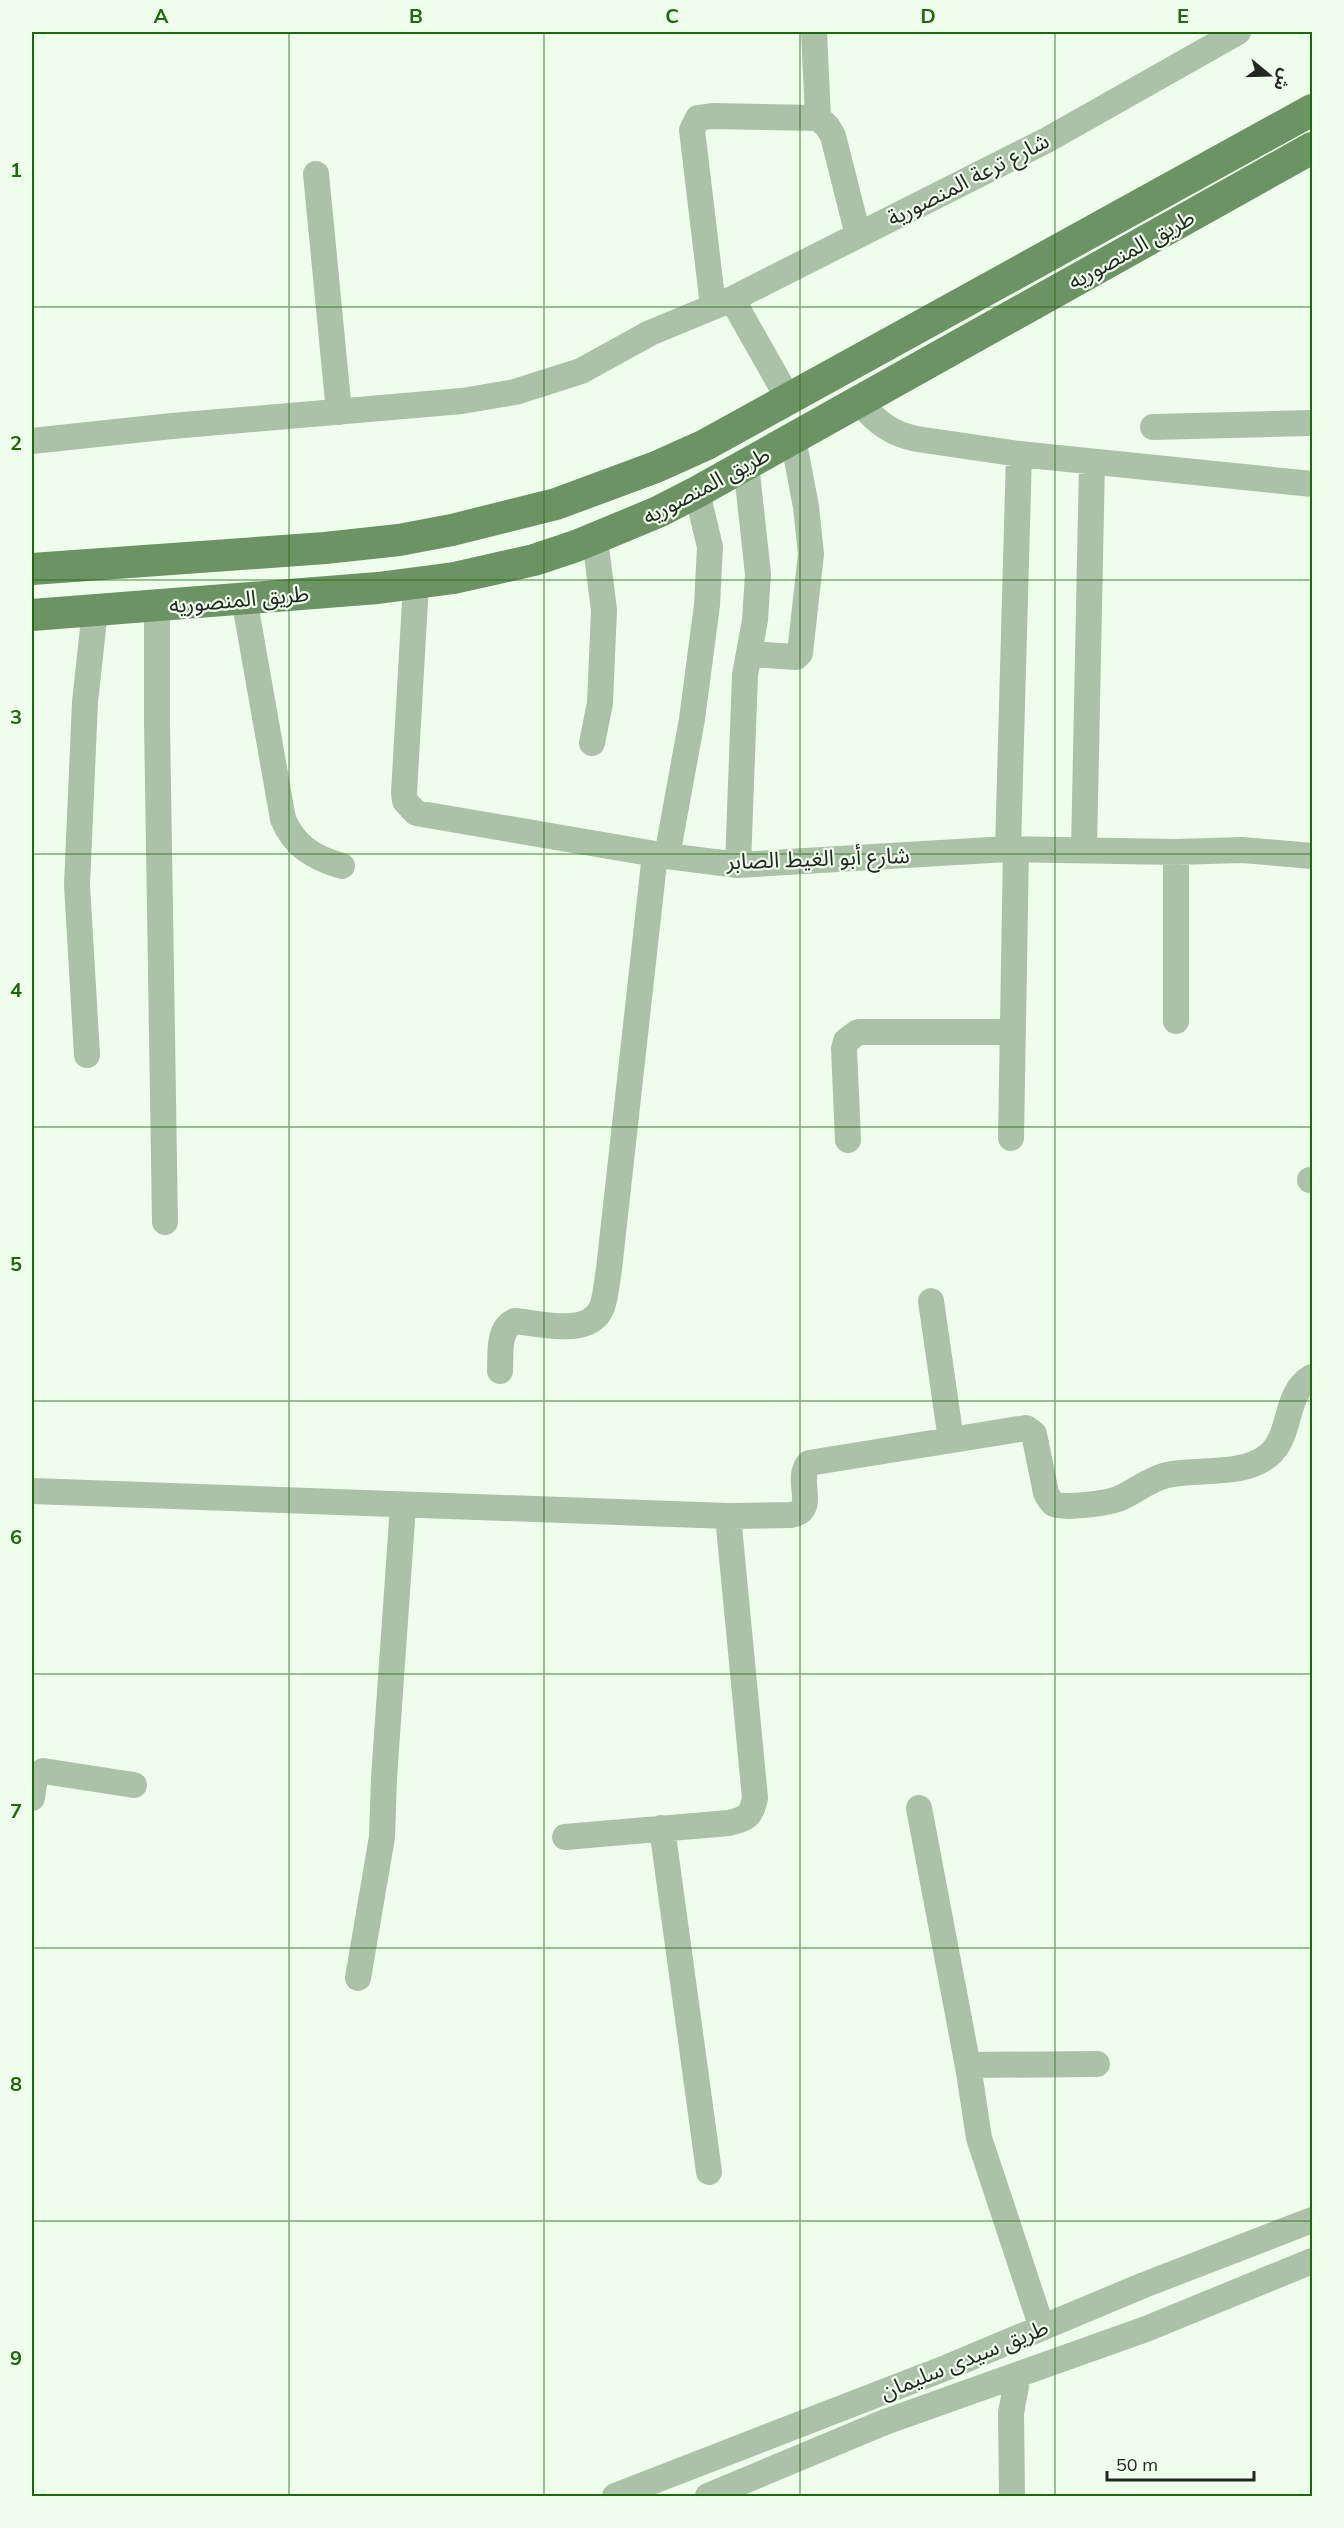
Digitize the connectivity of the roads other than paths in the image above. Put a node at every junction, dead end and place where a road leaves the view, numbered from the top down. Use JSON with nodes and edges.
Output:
{"nodes":[{"id":1,"x":814,"y":32,"type":"edge"},
{"id":2,"x":1238,"y":32,"type":"edge"},
{"id":3,"x":1312,"y":110,"type":"edge"},
{"id":4,"x":818,"y":118,"type":"junction"},
{"id":5,"x":1312,"y":148,"type":"edge"},
{"id":6,"x":316,"y":174,"type":"dead end"},
{"id":7,"x":858,"y":235,"type":"junction"},
{"id":8,"x":723,"y":302,"type":"junction"},
{"id":9,"x":784,"y":391,"type":"junction"},
{"id":10,"x":858,"y":401,"type":"junction"},
{"id":11,"x":339,"y":412,"type":"junction"},
{"id":12,"x":1312,"y":423,"type":"edge"},
{"id":13,"x":1153,"y":427,"type":"dead end"},
{"id":14,"x":793,"y":438,"type":"junction"},
{"id":15,"x":32,"y":441,"type":"edge"},
{"id":16,"x":1019,"y":454,"type":"junction"},
{"id":17,"x":1092,"y":462,"type":"junction"},
{"id":18,"x":746,"y":464,"type":"junction"},
{"id":19,"x":1312,"y":484,"type":"edge"},
{"id":20,"x":697,"y":492,"type":"junction"},
{"id":21,"x":595,"y":539,"type":"junction"},
{"id":22,"x":325,"y":548,"type":"junction"},
{"id":23,"x":32,"y":569,"type":"edge"},
{"id":24,"x":416,"y":584,"type":"junction"},
{"id":25,"x":327,"y":592,"type":"junction"},
{"id":26,"x":244,"y":598,"type":"junction"},
{"id":27,"x":157,"y":606,"type":"junction"},
{"id":28,"x":95,"y":610,"type":"junction"},
{"id":29,"x":32,"y":615,"type":"edge"},
{"id":30,"x":749,"y":654,"type":"junction"},
{"id":31,"x":592,"y":743,"type":"dead end"},
{"id":32,"x":1012,"y":849,"type":"junction"},
{"id":33,"x":1084,"y":850,"type":"junction"},
{"id":34,"x":1176,"y":852,"type":"junction"},
{"id":35,"x":661,"y":855,"type":"junction"},
{"id":36,"x":1312,"y":856,"type":"edge"},
{"id":37,"x":738,"y":865,"type":"junction"},
{"id":38,"x":342,"y":866,"type":"dead end"},
{"id":39,"x":1176,"y":1021,"type":"dead end"},
{"id":40,"x":1013,"y":1032,"type":"junction"},
{"id":41,"x":87,"y":1055,"type":"dead end"},
{"id":42,"x":1011,"y":1138,"type":"dead end"},
{"id":43,"x":848,"y":1140,"type":"dead end"},
{"id":44,"x":165,"y":1222,"type":"dead end"},
{"id":45,"x":931,"y":1301,"type":"dead end"},
{"id":46,"x":500,"y":1371,"type":"dead end"},
{"id":47,"x":1312,"y":1377,"type":"edge"},
{"id":48,"x":951,"y":1440,"type":"junction"},
{"id":49,"x":32,"y":1491,"type":"edge"},
{"id":50,"x":403,"y":1506,"type":"junction"},
{"id":51,"x":728,"y":1516,"type":"junction"},
{"id":52,"x":134,"y":1785,"type":"dead end"},
{"id":53,"x":32,"y":1798,"type":"edge"},
{"id":54,"x":920,"y":1808,"type":"dead end"},
{"id":55,"x":662,"y":1828,"type":"junction"},
{"id":56,"x":565,"y":1837,"type":"dead end"},
{"id":57,"x":358,"y":1977,"type":"dead end"},
{"id":58,"x":1097,"y":2064,"type":"dead end"},
{"id":59,"x":968,"y":2065,"type":"junction"},
{"id":60,"x":709,"y":2172,"type":"dead end"},
{"id":61,"x":1312,"y":2220,"type":"edge"},
{"id":62,"x":1312,"y":2261,"type":"edge"},
{"id":63,"x":1042,"y":2328,"type":"junction"},
{"id":64,"x":1017,"y":2375,"type":"junction"},
{"id":65,"x":615,"y":2496,"type":"edge"},
{"id":66,"x":708,"y":2496,"type":"edge"},
{"id":67,"x":1012,"y":2496,"type":"edge"}],
"edges":[{"from":1,"to":4,"type":"street"},
{"from":2,"to":7,"type":"street","name":"شارع ترعة المنصورية"},
{"from":3,"to":9,"type":"main road","name":"طريق المنصوريه"},
{"from":4,"to":7,"type":"street"},
{"from":4,"to":8,"type":"street"},
{"from":5,"to":10,"type":"main road","name":"طريق المنصوريه"},
{"from":6,"to":11,"type":"street"},
{"from":7,"to":8,"type":"street","name":"شارع ترعة المنصورية"},
{"from":8,"to":9,"type":"street"},
{"from":8,"to":11,"type":"street","name":"شارع ترعة المنصورية"},
{"from":9,"to":22,"type":"main road","name":"طريق المنصوريه"},
{"from":10,"to":14,"type":"main road","name":"طريق المنصوريه"},
{"from":10,"to":16,"type":"street"},
{"from":11,"to":15,"type":"street","name":"شارع ترعة المنصورية"},
{"from":12,"to":13,"type":"street"},
{"from":14,"to":18,"type":"main road","name":"طريق المنصوريه"},
{"from":14,"to":30,"type":"street"},
{"from":16,"to":17,"type":"street"},
{"from":16,"to":32,"type":"street"},
{"from":17,"to":19,"type":"street"},
{"from":17,"to":33,"type":"street"},
{"from":18,"to":20,"type":"main road","name":"طريق المنصوريه"},
{"from":18,"to":30,"type":"street"},
{"from":20,"to":21,"type":"main road","name":"طريق المنصوريه"},
{"from":20,"to":35,"type":"street"},
{"from":21,"to":24,"type":"main road","name":"طريق المنصوريه"},
{"from":21,"to":31,"type":"street"},
{"from":22,"to":23,"type":"main road","name":"طريق المنصوريه"},
{"from":22,"to":25,"type":"main road"},
{"from":24,"to":25,"type":"main road","name":"طريق المنصوريه"},
{"from":24,"to":35,"type":"street","name":"شارع أبو الغيط الصابر"},
{"from":25,"to":26,"type":"main road","name":"طريق المنصوريه"},
{"from":26,"to":27,"type":"main road","name":"طريق المنصوريه"},
{"from":26,"to":38,"type":"street"},
{"from":27,"to":28,"type":"main road","name":"طريق المنصوريه"},
{"from":27,"to":44,"type":"street"},
{"from":28,"to":29,"type":"main road","name":"طريق المنصوريه"},
{"from":28,"to":41,"type":"street"},
{"from":30,"to":37,"type":"street"},
{"from":32,"to":33,"type":"street","name":"شارع أبو الغيط الصابر"},
{"from":32,"to":37,"type":"street","name":"شارع أبو الغيط الصابر"},
{"from":32,"to":40,"type":"street"},
{"from":33,"to":34,"type":"street","name":"شارع أبو الغيط الصابر"},
{"from":34,"to":36,"type":"street","name":"شارع أبو الغيط الصابر"},
{"from":34,"to":39,"type":"street"},
{"from":35,"to":37,"type":"street","name":"شارع أبو الغيط الصابر"},
{"from":35,"to":46,"type":"street"},
{"from":40,"to":42,"type":"street"},
{"from":40,"to":43,"type":"street"},
{"from":45,"to":48,"type":"street"},
{"from":47,"to":48,"type":"street"},
{"from":48,"to":51,"type":"street"},
{"from":49,"to":50,"type":"street"},
{"from":50,"to":51,"type":"street"},
{"from":50,"to":57,"type":"street"},
{"from":51,"to":55,"type":"street"},
{"from":52,"to":53,"type":"street"},
{"from":54,"to":59,"type":"street"},
{"from":55,"to":56,"type":"street"},
{"from":55,"to":60,"type":"street"},
{"from":58,"to":59,"type":"street"},
{"from":59,"to":63,"type":"street"},
{"from":61,"to":63,"type":"street","name":"طريق سيدى سليمان"},
{"from":62,"to":64,"type":"street","name":"طريق سيدى سليمان"},
{"from":63,"to":65,"type":"street","name":"طريق سيدى سليمان"},
{"from":64,"to":66,"type":"street","name":"طريق سيدى سليمان"},
{"from":64,"to":67,"type":"street"}]}
